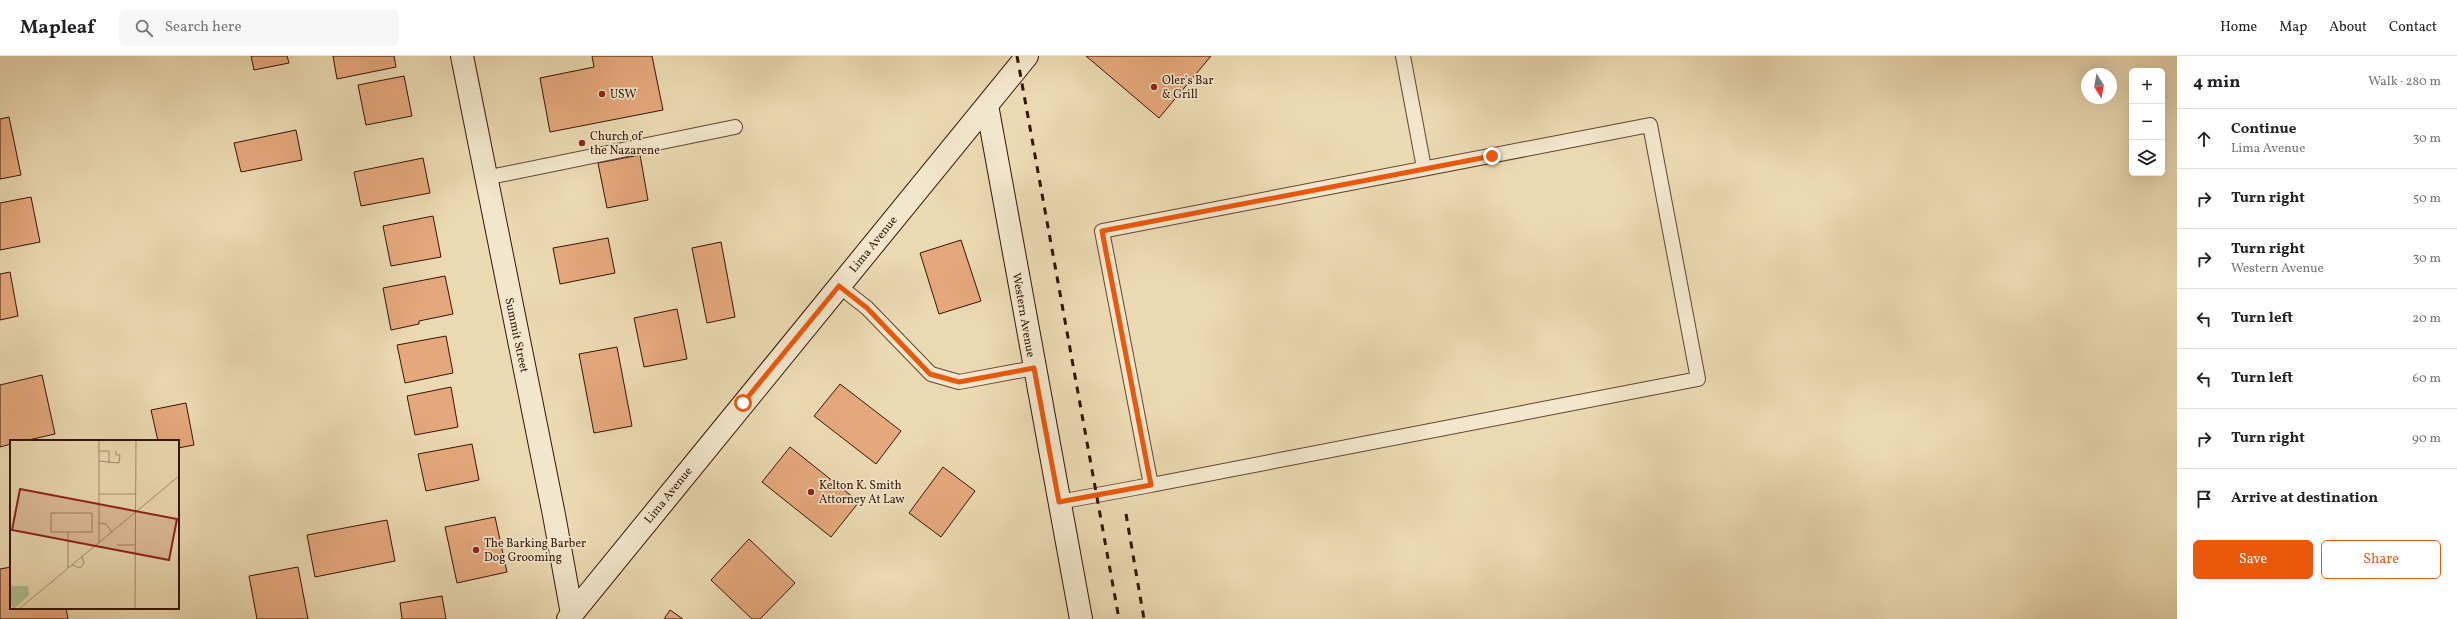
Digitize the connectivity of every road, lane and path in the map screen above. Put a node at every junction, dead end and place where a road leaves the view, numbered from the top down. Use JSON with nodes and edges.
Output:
{"nodes":[{"id":1,"x":462,"y":56,"type":"edge"},
{"id":2,"x":1027,"y":56,"type":"edge"},
{"id":3,"x":1403,"y":56,"type":"edge"},
{"id":4,"x":987,"y":105,"type":"junction"},
{"id":5,"x":735,"y":127,"type":"dead end"},
{"id":6,"x":1424,"y":168,"type":"junction"},
{"id":7,"x":485,"y":178,"type":"junction"},
{"id":8,"x":839,"y":286,"type":"junction"},
{"id":9,"x":1034,"y":368,"type":"junction"},
{"id":10,"x":1151,"y":485,"type":"junction"},
{"id":11,"x":1059,"y":502,"type":"junction"},
{"id":12,"x":570,"y":617,"type":"edge"},
{"id":13,"x":1081,"y":619,"type":"edge"}],
"edges":[{"from":1,"to":7,"type":"main road","name":"Summit Street"},
{"from":2,"to":4,"type":"main road","name":"Lima Avenue"},
{"from":3,"to":6,"type":"lane"},
{"from":4,"to":8,"type":"main road","name":"Lima Avenue"},
{"from":4,"to":9,"type":"main road","name":"Western Avenue"},
{"from":5,"to":7,"type":"lane"},
{"from":6,"to":10,"type":"lane"},
{"from":6,"to":10,"type":"lane"},
{"from":7,"to":12,"type":"main road","name":"Summit Street"},
{"from":8,"to":9,"type":"lane"},
{"from":8,"to":12,"type":"main road","name":"Lima Avenue"},
{"from":9,"to":11,"type":"main road","name":"Western Avenue"},
{"from":10,"to":11,"type":"lane"},
{"from":11,"to":13,"type":"main road","name":"Western Avenue"}]}
